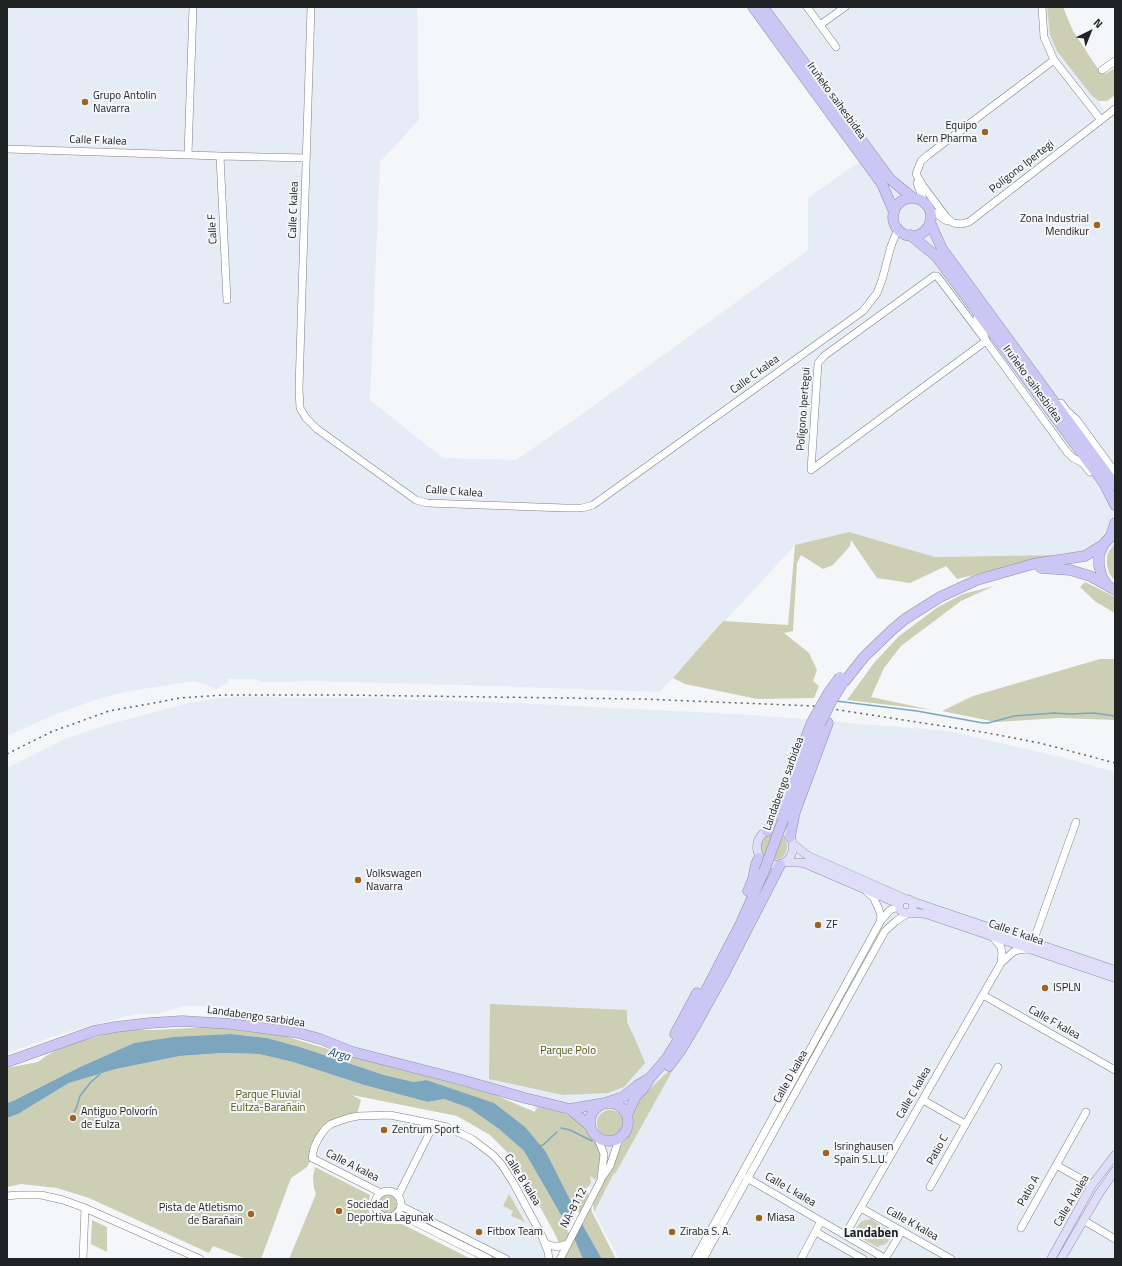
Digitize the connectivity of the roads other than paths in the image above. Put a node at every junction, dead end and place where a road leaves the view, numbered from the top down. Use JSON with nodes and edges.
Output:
{"nodes":[{"id":1,"x":193,"y":7,"type":"edge"},
{"id":2,"x":311,"y":7,"type":"edge"},
{"id":3,"x":752,"y":7,"type":"edge"},
{"id":4,"x":763,"y":7,"type":"edge"},
{"id":5,"x":807,"y":7,"type":"edge"},
{"id":6,"x":845,"y":7,"type":"edge"},
{"id":7,"x":1042,"y":7,"type":"edge"},
{"id":8,"x":820,"y":25,"type":"junction"},
{"id":9,"x":836,"y":47,"type":"dead end"},
{"id":10,"x":1054,"y":60,"type":"junction"},
{"id":11,"x":1115,"y":60,"type":"edge"},
{"id":12,"x":1102,"y":70,"type":"dead end"},
{"id":13,"x":1115,"y":109,"type":"edge"},
{"id":14,"x":1101,"y":120,"type":"junction"},
{"id":15,"x":8,"y":148,"type":"edge"},
{"id":16,"x":188,"y":155,"type":"junction"},
{"id":17,"x":220,"y":156,"type":"junction"},
{"id":18,"x":306,"y":158,"type":"junction"},
{"id":19,"x":916,"y":174,"type":"junction"},
{"id":20,"x":913,"y":198,"type":"junction"},
{"id":21,"x":924,"y":202,"type":"junction"},
{"id":22,"x":930,"y":211,"type":"junction"},
{"id":23,"x":894,"y":212,"type":"junction"},
{"id":24,"x":930,"y":222,"type":"junction"},
{"id":25,"x":953,"y":223,"type":"junction"},
{"id":26,"x":898,"y":229,"type":"junction"},
{"id":27,"x":910,"y":235,"type":"junction"},
{"id":28,"x":958,"y":285,"type":"junction"},
{"id":29,"x":228,"y":300,"type":"dead end"},
{"id":30,"x":986,"y":341,"type":"junction"},
{"id":31,"x":1050,"y":396,"type":"junction"},
{"id":32,"x":1115,"y":472,"type":"edge"},
{"id":33,"x":1104,"y":483,"type":"junction"},
{"id":34,"x":1115,"y":485,"type":"edge"},
{"id":35,"x":1115,"y":505,"type":"edge"},
{"id":36,"x":1115,"y":522,"type":"edge"},
{"id":37,"x":1113,"y":535,"type":"edge"},
{"id":38,"x":1103,"y":545,"type":"junction"},
{"id":39,"x":1013,"y":569,"type":"junction"},
{"id":40,"x":1112,"y":588,"type":"edge"},
{"id":41,"x":892,"y":630,"type":"junction"},
{"id":42,"x":845,"y":680,"type":"junction"},
{"id":43,"x":820,"y":723,"type":"junction"},
{"id":44,"x":1076,"y":822,"type":"dead end"},
{"id":45,"x":767,"y":830,"type":"junction"},
{"id":46,"x":792,"y":841,"type":"junction"},
{"id":47,"x":759,"y":858,"type":"junction"},
{"id":48,"x":784,"y":863,"type":"junction"},
{"id":49,"x":864,"y":889,"type":"junction"},
{"id":50,"x":904,"y":903,"type":"junction"},
{"id":51,"x":908,"y":914,"type":"junction"},
{"id":52,"x":880,"y":922,"type":"junction"},
{"id":53,"x":992,"y":936,"type":"junction"},
{"id":54,"x":1031,"y":945,"type":"junction"},
{"id":55,"x":1001,"y":962,"type":"junction"},
{"id":56,"x":1115,"y":970,"type":"edge"},
{"id":57,"x":1115,"y":978,"type":"edge"},
{"id":58,"x":982,"y":995,"type":"junction"},
{"id":59,"x":7,"y":1062,"type":"edge"},
{"id":60,"x":998,"y":1067,"type":"dead end"},
{"id":61,"x":1115,"y":1070,"type":"edge"},
{"id":62,"x":641,"y":1087,"type":"junction"},
{"id":63,"x":923,"y":1100,"type":"junction"},
{"id":64,"x":605,"y":1103,"type":"junction"},
{"id":65,"x":570,"y":1109,"type":"junction"},
{"id":66,"x":1086,"y":1112,"type":"dead end"},
{"id":67,"x":627,"y":1115,"type":"junction"},
{"id":68,"x":434,"y":1124,"type":"junction"},
{"id":69,"x":965,"y":1124,"type":"junction"},
{"id":70,"x":590,"y":1126,"type":"junction"},
{"id":71,"x":598,"y":1138,"type":"junction"},
{"id":72,"x":619,"y":1139,"type":"junction"},
{"id":73,"x":756,"y":1148,"type":"junction"},
{"id":74,"x":1115,"y":1155,"type":"edge"},
{"id":75,"x":312,"y":1158,"type":"joint"},
{"id":76,"x":1056,"y":1165,"type":"junction"},
{"id":77,"x":1115,"y":1171,"type":"edge"},
{"id":78,"x":747,"y":1178,"type":"junction"},
{"id":79,"x":600,"y":1181,"type":"junction"},
{"id":80,"x":1092,"y":1185,"type":"junction"},
{"id":81,"x":930,"y":1187,"type":"dead end"},
{"id":82,"x":381,"y":1193,"type":"junction"},
{"id":83,"x":7,"y":1196,"type":"edge"},
{"id":84,"x":398,"y":1196,"type":"junction"},
{"id":85,"x":726,"y":1203,"type":"junction"},
{"id":86,"x":401,"y":1206,"type":"junction"},
{"id":87,"x":85,"y":1208,"type":"junction"},
{"id":88,"x":861,"y":1208,"type":"junction"},
{"id":89,"x":397,"y":1214,"type":"junction"},
{"id":90,"x":1083,"y":1220,"type":"junction"},
{"id":91,"x":821,"y":1221,"type":"junction"},
{"id":92,"x":1021,"y":1228,"type":"dead end"},
{"id":93,"x":902,"y":1231,"type":"junction"},
{"id":94,"x":816,"y":1232,"type":"junction"},
{"id":95,"x":846,"y":1235,"type":"junction"},
{"id":96,"x":1115,"y":1239,"type":"edge"},
{"id":97,"x":544,"y":1242,"type":"junction"},
{"id":98,"x":568,"y":1244,"type":"junction"},
{"id":99,"x":83,"y":1259,"type":"edge"},
{"id":100,"x":200,"y":1259,"type":"edge"},
{"id":101,"x":488,"y":1259,"type":"edge"},
{"id":102,"x":506,"y":1259,"type":"edge"},
{"id":103,"x":549,"y":1259,"type":"edge"},
{"id":104,"x":560,"y":1259,"type":"edge"},
{"id":105,"x":695,"y":1259,"type":"edge"},
{"id":106,"x":703,"y":1259,"type":"edge"},
{"id":107,"x":801,"y":1259,"type":"edge"},
{"id":108,"x":863,"y":1259,"type":"edge"},
{"id":109,"x":885,"y":1259,"type":"edge"},
{"id":110,"x":951,"y":1259,"type":"edge"},
{"id":111,"x":1050,"y":1259,"type":"edge"},
{"id":112,"x":1061,"y":1259,"type":"edge"}],
"edges":[{"from":1,"to":16,"type":"street"},
{"from":2,"to":18,"type":"street","name":"Calle C kalea"},
{"from":3,"to":23,"type":"highway","name":"Iruñeko saihesbidea"},
{"from":4,"to":20,"type":"highway","name":"Iruñeko saihesbidea"},
{"from":5,"to":8,"type":"street"},
{"from":6,"to":8,"type":"street"},
{"from":7,"to":10,"type":"street"},
{"from":8,"to":9,"type":"street"},
{"from":10,"to":14,"type":"street"},
{"from":10,"to":19,"type":"street"},
{"from":11,"to":12,"type":"street"},
{"from":13,"to":14,"type":"street","name":"Polígono Ipertegi"},
{"from":14,"to":25,"type":"street","name":"Polígono Ipertegi"},
{"from":15,"to":16,"type":"street","name":"Calle F kalea"},
{"from":16,"to":17,"type":"street","name":"Calle F kalea"},
{"from":17,"to":18,"type":"street","name":"Calle F kalea"},
{"from":17,"to":29,"type":"street","name":"Calle F"},
{"from":18,"to":26,"type":"street","name":"Calle C kalea"},
{"from":19,"to":21,"type":"street"},
{"from":19,"to":25,"type":"street"},
{"from":20,"to":21,"type":"highway"},
{"from":20,"to":23,"type":"highway"},
{"from":21,"to":22,"type":"highway"},
{"from":22,"to":24,"type":"highway"},
{"from":22,"to":25,"type":"street"},
{"from":23,"to":26,"type":"highway"},
{"from":24,"to":27,"type":"highway"},
{"from":24,"to":31,"type":"highway","name":"Iruñeko saihesbidea"},
{"from":26,"to":27,"type":"highway"},
{"from":27,"to":28,"type":"highway","name":"Iruñeko saihesbidea"},
{"from":28,"to":30,"type":"street","name":"Iruñeko saihesbidea"},
{"from":28,"to":33,"type":"highway","name":"Iruñeko saihesbidea"},
{"from":30,"to":30,"type":"street","name":"Polígono Ipertegui"},
{"from":30,"to":33,"type":"street","name":"Iruñeko saihesbidea"},
{"from":31,"to":32,"type":"street","name":"Iruñeko saihesbidea"},
{"from":31,"to":34,"type":"highway","name":"Iruñeko saihesbidea"},
{"from":33,"to":35,"type":"highway","name":"Iruñeko saihesbidea"},
{"from":36,"to":37,"type":"highway"},
{"from":37,"to":38,"type":"highway"},
{"from":38,"to":39,"type":"highway","name":"Landabengo sarbidea"},
{"from":38,"to":40,"type":"highway"},
{"from":39,"to":40,"type":"highway","name":"Landabengo sarbidea"},
{"from":39,"to":41,"type":"highway","name":"Landabengo sarbidea"},
{"from":41,"to":42,"type":"highway","name":"Landabengo sarbidea"},
{"from":41,"to":42,"type":"highway"},
{"from":42,"to":43,"type":"highway","name":"Landabengo sarbidea","bridge":true},
{"from":43,"to":45,"type":"highway"},
{"from":43,"to":46,"type":"highway"},
{"from":43,"to":62,"type":"highway","name":"Landabengo sarbidea","bridge":true},
{"from":44,"to":54,"type":"street","name":"Calle E kalea"},
{"from":45,"to":46,"type":"main road"},
{"from":45,"to":47,"type":"main road"},
{"from":46,"to":48,"type":"main road"},
{"from":46,"to":50,"type":"main road","name":"Calle E kalea"},
{"from":47,"to":48,"type":"main road"},
{"from":47,"to":62,"type":"highway"},
{"from":48,"to":49,"type":"main road","name":"Calle E kalea"},
{"from":48,"to":62,"type":"highway"},
{"from":49,"to":50,"type":"main road","name":"Calle E kalea"},
{"from":49,"to":52,"type":"street"},
{"from":50,"to":51,"type":"main road"},
{"from":50,"to":51,"type":"main road"},
{"from":50,"to":52,"type":"street","name":"Calle D kalea"},
{"from":50,"to":54,"type":"main road","name":"Calle E kalea"},
{"from":51,"to":53,"type":"main road","name":"Calle E kalea"},
{"from":51,"to":78,"type":"street","name":"Calle D kalea"},
{"from":52,"to":73,"type":"street","name":"Calle D kalea"},
{"from":53,"to":54,"type":"main road","name":"Calle E kalea"},
{"from":53,"to":55,"type":"street"},
{"from":54,"to":55,"type":"street"},
{"from":54,"to":56,"type":"main road","name":"Calle E kalea"},
{"from":54,"to":57,"type":"main road","name":"Calle E kalea"},
{"from":55,"to":58,"type":"street","name":"Calle C kalea"},
{"from":58,"to":61,"type":"street","name":"Calle F kalea"},
{"from":58,"to":63,"type":"street","name":"Calle C kalea"},
{"from":59,"to":65,"type":"highway","name":"Landabengo sarbidea"},
{"from":60,"to":69,"type":"street","name":"Patio C"},
{"from":62,"to":64,"type":"highway","name":"Landabengo sarbidea"},
{"from":62,"to":67,"type":"highway","name":"Landabengo sarbidea"},
{"from":63,"to":69,"type":"street"},
{"from":63,"to":88,"type":"street","name":"Calle C kalea"},
{"from":64,"to":65,"type":"highway","name":"Landabengo sarbidea"},
{"from":64,"to":67,"type":"highway"},
{"from":64,"to":70,"type":"highway","name":"Landabengo sarbidea"},
{"from":65,"to":70,"type":"highway","name":"Landabengo sarbidea"},
{"from":66,"to":76,"type":"street","name":"Patio A"},
{"from":67,"to":72,"type":"highway","name":"Landabengo sarbidea"},
{"from":68,"to":75,"type":"street","name":"Calle B kalea"},
{"from":68,"to":84,"type":"street"},
{"from":68,"to":97,"type":"street","name":"Calle B kalea"},
{"from":69,"to":81,"type":"street","name":"Patio C"},
{"from":70,"to":71,"type":"highway","name":"Landabengo sarbidea"},
{"from":71,"to":72,"type":"highway"},
{"from":71,"to":79,"type":"street","number":"NA-8112"},
{"from":72,"to":79,"type":"street","name":"NA-8112","number":"NA-8112"},
{"from":73,"to":78,"type":"street"},
{"from":73,"to":85,"type":"street","name":"Calle D kalea"},
{"from":74,"to":80,"type":"main road","name":"Calle A kalea"},
{"from":75,"to":82,"type":"street","name":"Calle A kalea"},
{"from":76,"to":80,"type":"street"},
{"from":76,"to":92,"type":"street","name":"Patio A"},
{"from":77,"to":90,"type":"main road"},
{"from":78,"to":85,"type":"street"},
{"from":78,"to":91,"type":"street","name":"Calle L kalea"},
{"from":78,"to":106,"type":"street","name":"Calle D kalea"},
{"from":79,"to":98,"type":"street","name":"NA-8112","number":"NA-8112"},
{"from":80,"to":111,"type":"main road","name":"Calle A kalea"},
{"from":82,"to":84,"type":"street"},
{"from":82,"to":89,"type":"street"},
{"from":83,"to":87,"type":"street"},
{"from":84,"to":86,"type":"street"},
{"from":85,"to":105,"type":"street","name":"Calle D kalea"},
{"from":86,"to":89,"type":"street"},
{"from":86,"to":102,"type":"street"},
{"from":87,"to":99,"type":"street"},
{"from":87,"to":100,"type":"street"},
{"from":88,"to":93,"type":"street","name":"Calle K kalea"},
{"from":88,"to":95,"type":"street","name":"Calle C kalea"},
{"from":89,"to":101,"type":"street"},
{"from":90,"to":96,"type":"street","name":"Calle A kalea"},
{"from":90,"to":112,"type":"main road"},
{"from":91,"to":94,"type":"street","name":"Calle L kalea"},
{"from":91,"to":95,"type":"street","name":"Calle L kalea"},
{"from":93,"to":109,"type":"street"},
{"from":93,"to":110,"type":"street","name":"Calle K kalea"},
{"from":94,"to":107,"type":"street","name":"Calle L kalea"},
{"from":94,"to":108,"type":"street"},
{"from":95,"to":109,"type":"street","name":"Calle L kalea"},
{"from":97,"to":98,"type":"street","name":"NA-8112","number":"NA-8112"},
{"from":97,"to":103,"type":"street","name":"Calle B kalea"},
{"from":98,"to":104,"type":"street","name":"NA-8112","number":"NA-8112"}]}
